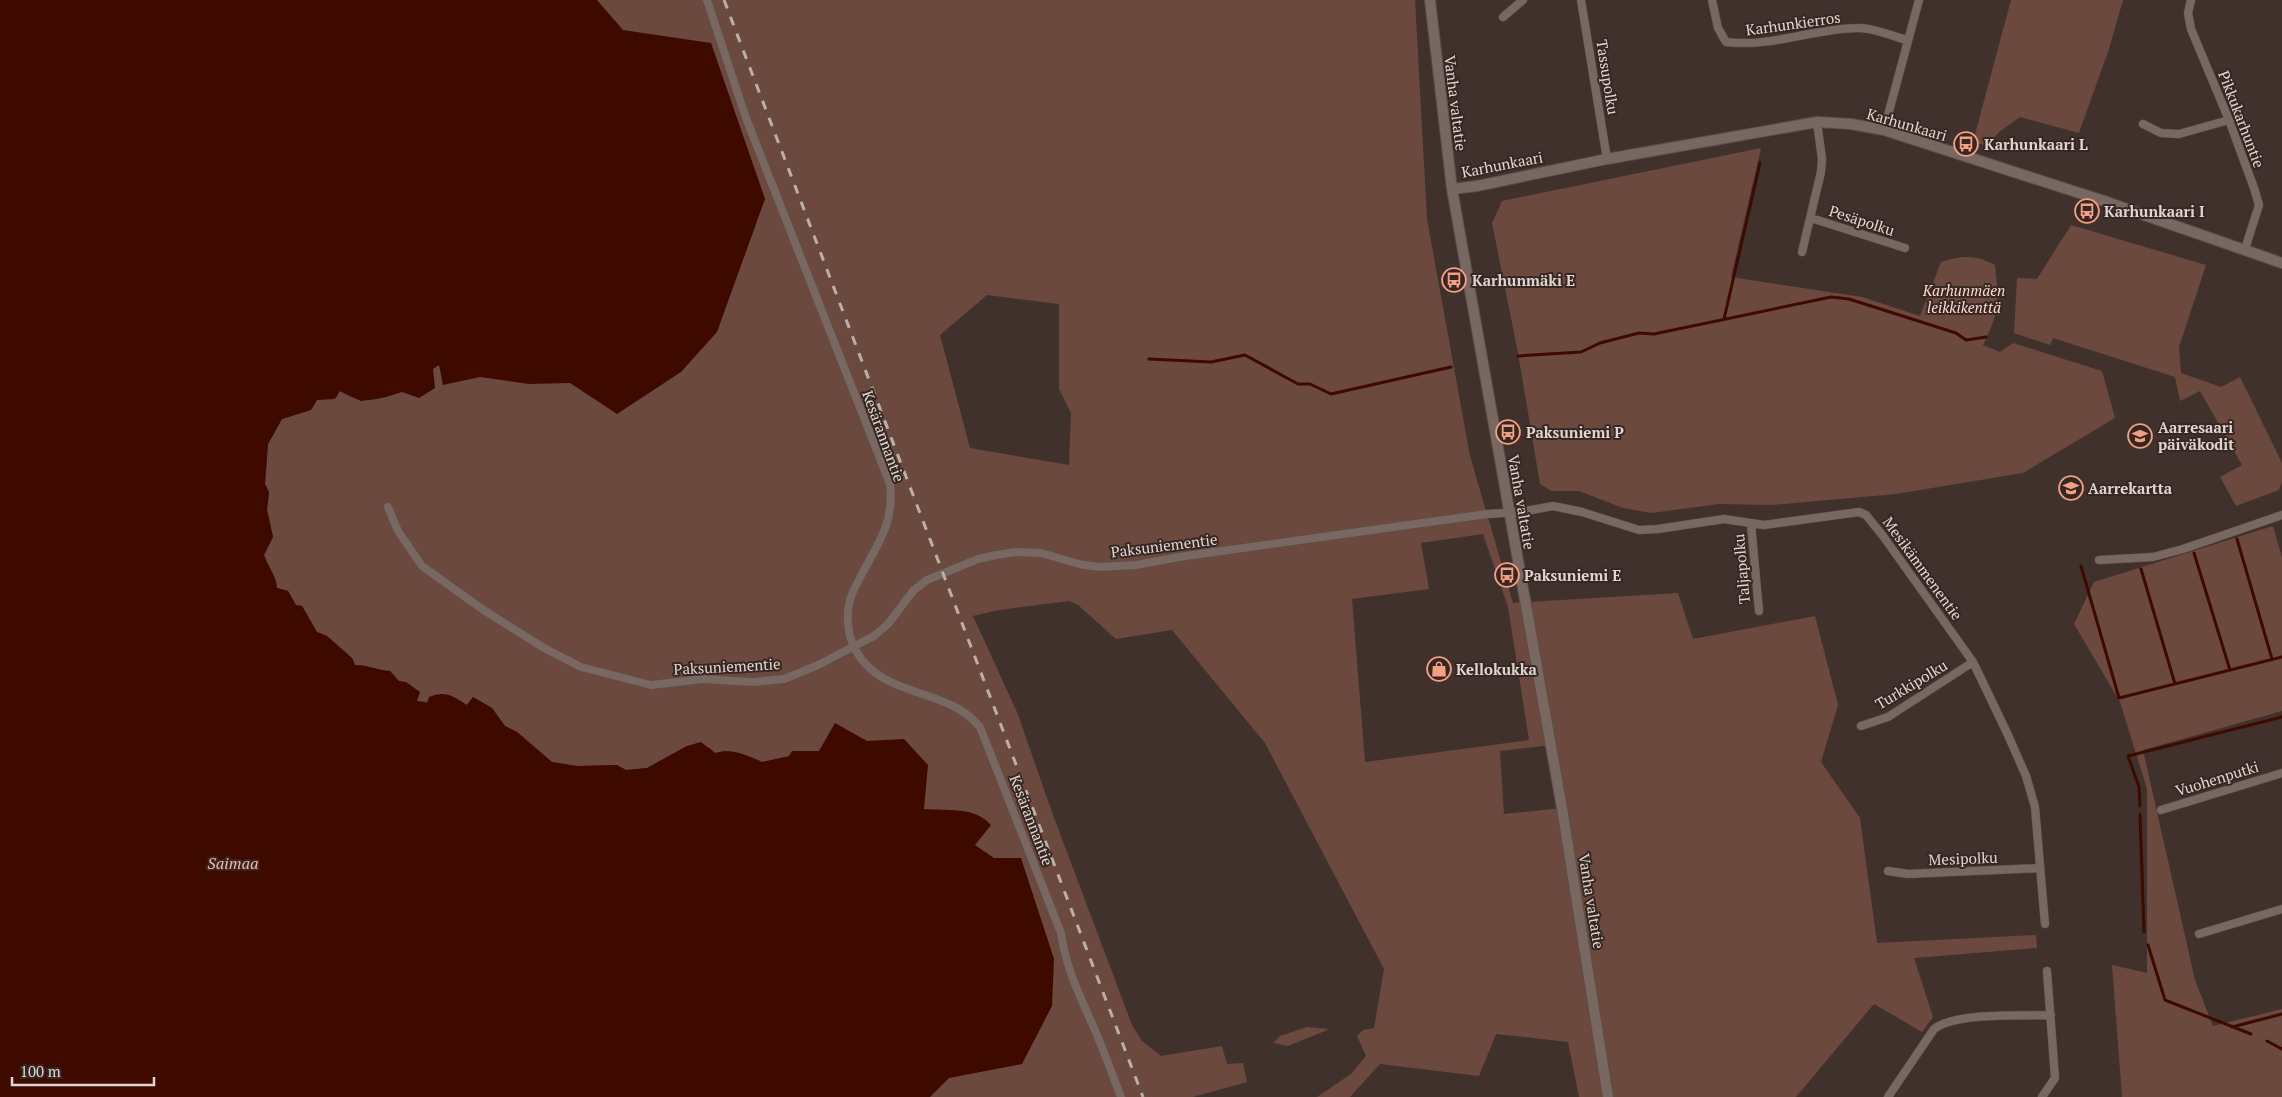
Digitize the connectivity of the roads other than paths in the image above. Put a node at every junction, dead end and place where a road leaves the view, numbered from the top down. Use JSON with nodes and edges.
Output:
{"nodes":[{"id":1,"x":707,"y":0,"type":"edge"},
{"id":2,"x":1430,"y":0,"type":"edge"},
{"id":3,"x":1523,"y":0,"type":"edge"},
{"id":4,"x":1581,"y":0,"type":"edge"},
{"id":5,"x":1712,"y":0,"type":"edge"},
{"id":6,"x":1919,"y":0,"type":"edge"},
{"id":7,"x":2190,"y":0,"type":"edge"},
{"id":8,"x":1504,"y":18,"type":"dead end"},
{"id":9,"x":1907,"y":40,"type":"junction"},
{"id":10,"x":2229,"y":120,"type":"junction"},
{"id":11,"x":1817,"y":122,"type":"junction"},
{"id":12,"x":2143,"y":124,"type":"dead end"},
{"id":13,"x":1884,"y":130,"type":"junction"},
{"id":14,"x":1607,"y":159,"type":"junction"},
{"id":15,"x":1452,"y":189,"type":"junction"},
{"id":16,"x":1811,"y":218,"type":"junction"},
{"id":17,"x":1905,"y":248,"type":"dead end"},
{"id":18,"x":2245,"y":249,"type":"junction"},
{"id":19,"x":1802,"y":252,"type":"dead end"},
{"id":20,"x":2282,"y":263,"type":"edge"},
{"id":21,"x":388,"y":507,"type":"dead end"},
{"id":22,"x":1509,"y":512,"type":"junction"},
{"id":23,"x":2282,"y":515,"type":"edge"},
{"id":24,"x":1751,"y":524,"type":"junction"},
{"id":25,"x":2099,"y":560,"type":"dead end"},
{"id":26,"x":1759,"y":611,"type":"dead end"},
{"id":27,"x":854,"y":647,"type":"junction"},
{"id":28,"x":1973,"y":662,"type":"junction"},
{"id":29,"x":1861,"y":726,"type":"dead end"},
{"id":30,"x":2282,"y":774,"type":"edge"},
{"id":31,"x":2161,"y":810,"type":"dead end"},
{"id":32,"x":2040,"y":868,"type":"junction"},
{"id":33,"x":1888,"y":871,"type":"dead end"},
{"id":34,"x":2282,"y":909,"type":"edge"},
{"id":35,"x":2045,"y":924,"type":"dead end"},
{"id":36,"x":2200,"y":934,"type":"dead end"},
{"id":37,"x":2048,"y":971,"type":"dead end"},
{"id":38,"x":2052,"y":1015,"type":"junction"},
{"id":39,"x":1121,"y":1097,"type":"edge"},
{"id":40,"x":1608,"y":1097,"type":"edge"},
{"id":41,"x":1888,"y":1097,"type":"edge"},
{"id":42,"x":2042,"y":1097,"type":"edge"}],
"edges":[{"from":1,"to":27,"type":"street","name":"Kesärannantie"},
{"from":2,"to":15,"type":"main road","name":"Vanha valtatie"},
{"from":3,"to":8,"type":"street"},
{"from":4,"to":14,"type":"street","name":"Tassupolku"},
{"from":5,"to":9,"type":"street","name":"Karhunkierros"},
{"from":6,"to":9,"type":"street"},
{"from":7,"to":10,"type":"street","name":"Pikkukarhuntie"},
{"from":9,"to":13,"type":"street"},
{"from":10,"to":12,"type":"street"},
{"from":10,"to":18,"type":"street","name":"Pikkukarhuntie"},
{"from":11,"to":13,"type":"main road","name":"Karhunkaari"},
{"from":11,"to":14,"type":"main road","name":"Karhunkaari"},
{"from":11,"to":16,"type":"street"},
{"from":13,"to":18,"type":"main road","name":"Karhunkaari"},
{"from":14,"to":15,"type":"main road","name":"Karhunkaari"},
{"from":15,"to":22,"type":"main road","name":"Vanha valtatie"},
{"from":16,"to":17,"type":"street","name":"Pesäpolku"},
{"from":16,"to":19,"type":"street"},
{"from":18,"to":20,"type":"main road","name":"Karhunkaari"},
{"from":21,"to":27,"type":"street","name":"Paksuniementie"},
{"from":22,"to":24,"type":"street","name":"Mesikämmenentie"},
{"from":22,"to":27,"type":"street","name":"Paksuniementie"},
{"from":22,"to":40,"type":"main road","name":"Vanha valtatie"},
{"from":23,"to":25,"type":"street"},
{"from":24,"to":26,"type":"street","name":"Taljapolku"},
{"from":24,"to":28,"type":"street","name":"Mesikämmenentie"},
{"from":27,"to":39,"type":"street","name":"Kesärannantie"},
{"from":28,"to":29,"type":"street","name":"Turkkipolku"},
{"from":28,"to":32,"type":"street","name":"Mesikämmenentie"},
{"from":30,"to":31,"type":"street","name":"Vuohenputki"},
{"from":32,"to":33,"type":"street","name":"Mesipolku"},
{"from":32,"to":35,"type":"street","name":"Mesikämmenentie"},
{"from":34,"to":36,"type":"street"},
{"from":37,"to":38,"type":"street"},
{"from":38,"to":41,"type":"street"},
{"from":38,"to":42,"type":"street"}]}
